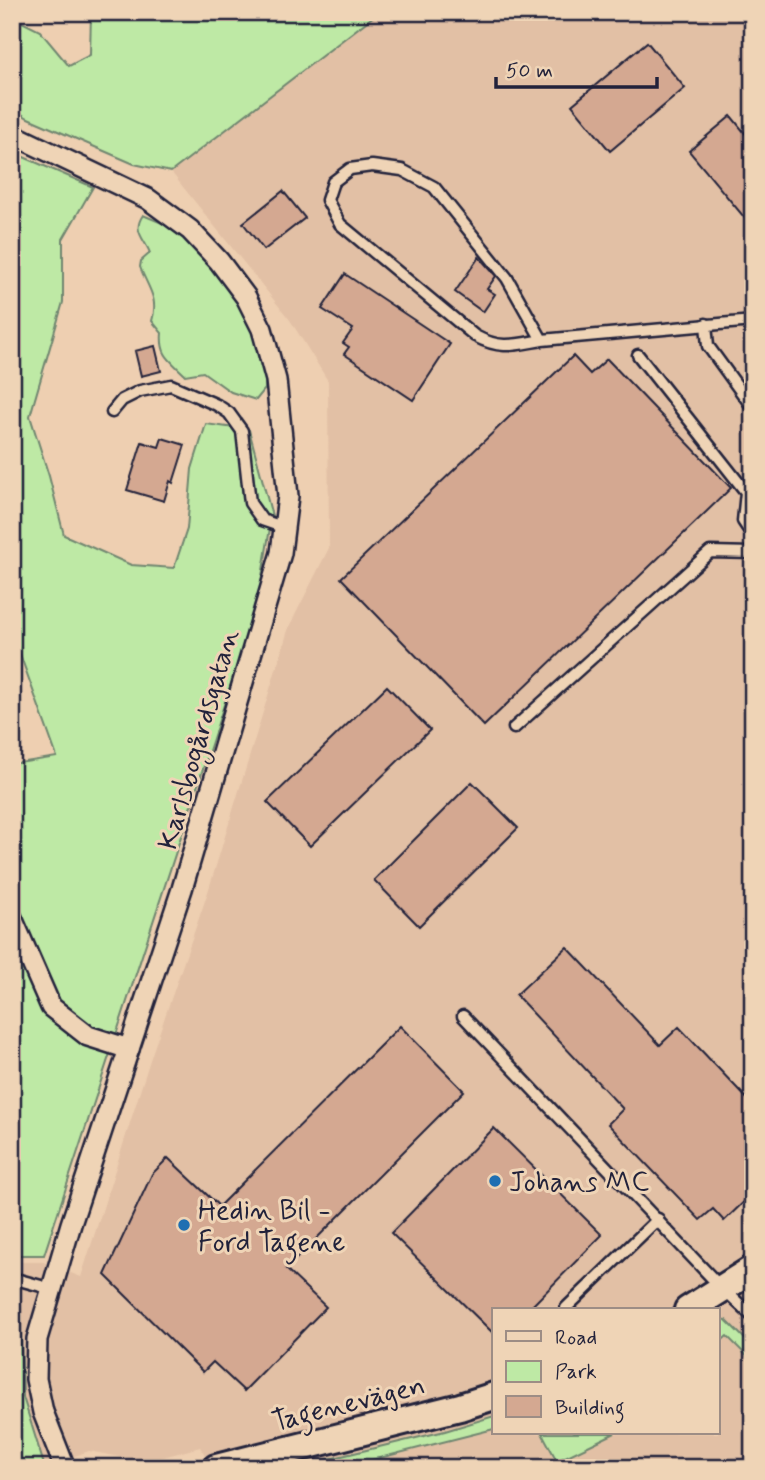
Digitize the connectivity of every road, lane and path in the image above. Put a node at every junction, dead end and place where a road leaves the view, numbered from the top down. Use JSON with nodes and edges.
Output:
{"nodes":[{"id":1,"x":12,"y":134,"type":"edge"},
{"id":2,"x":753,"y":321,"type":"edge"},
{"id":3,"x":706,"y":324,"type":"junction"},
{"id":4,"x":542,"y":340,"type":"junction"},
{"id":5,"x":638,"y":355,"type":"dead end"},
{"id":6,"x":753,"y":408,"type":"edge"},
{"id":7,"x":112,"y":412,"type":"dead end"},
{"id":8,"x":285,"y":528,"type":"junction"},
{"id":9,"x":753,"y":536,"type":"edge"},
{"id":10,"x":753,"y":553,"type":"edge"},
{"id":11,"x":514,"y":728,"type":"dead end"},
{"id":12,"x":12,"y":918,"type":"edge"},
{"id":13,"x":463,"y":1016,"type":"dead end"},
{"id":14,"x":129,"y":1049,"type":"junction"},
{"id":15,"x":657,"y":1219,"type":"junction"},
{"id":16,"x":753,"y":1269,"type":"edge"},
{"id":17,"x":12,"y":1278,"type":"edge"},
{"id":18,"x":723,"y":1288,"type":"junction"},
{"id":19,"x":52,"y":1289,"type":"junction"},
{"id":20,"x":566,"y":1308,"type":"dead end"},
{"id":21,"x":691,"y":1308,"type":"edge"},
{"id":22,"x":753,"y":1317,"type":"edge"},
{"id":23,"x":492,"y":1397,"type":"edge"},
{"id":24,"x":257,"y":1462,"type":"edge"},
{"id":25,"x":65,"y":1468,"type":"edge"},
{"id":26,"x":216,"y":1468,"type":"edge"}],
"edges":[{"from":1,"to":8,"type":"street","name":"Karlsbogårdsgatan"},
{"from":2,"to":3,"type":"lane"},
{"from":3,"to":4,"type":"lane"},
{"from":3,"to":6,"type":"lane"},
{"from":4,"to":4,"type":"lane"},
{"from":5,"to":9,"type":"lane"},
{"from":7,"to":8,"type":"lane"},
{"from":8,"to":14,"type":"street","name":"Karlsbogårdsgatan"},
{"from":10,"to":11,"type":"lane"},
{"from":12,"to":14,"type":"street"},
{"from":13,"to":15,"type":"lane"},
{"from":14,"to":19,"type":"street","name":"Karlsbogårdsgatan"},
{"from":15,"to":18,"type":"lane"},
{"from":15,"to":20,"type":"lane"},
{"from":16,"to":18,"type":"street"},
{"from":17,"to":19,"type":"lane"},
{"from":18,"to":21,"type":"street"},
{"from":18,"to":22,"type":"lane"},
{"from":19,"to":25,"type":"street","name":"Karlsbogårdsgatan"},
{"from":23,"to":24,"type":"street","name":"Tagenevägen"},
{"from":24,"to":26,"type":"street","name":"Tagenevägen"}]}
